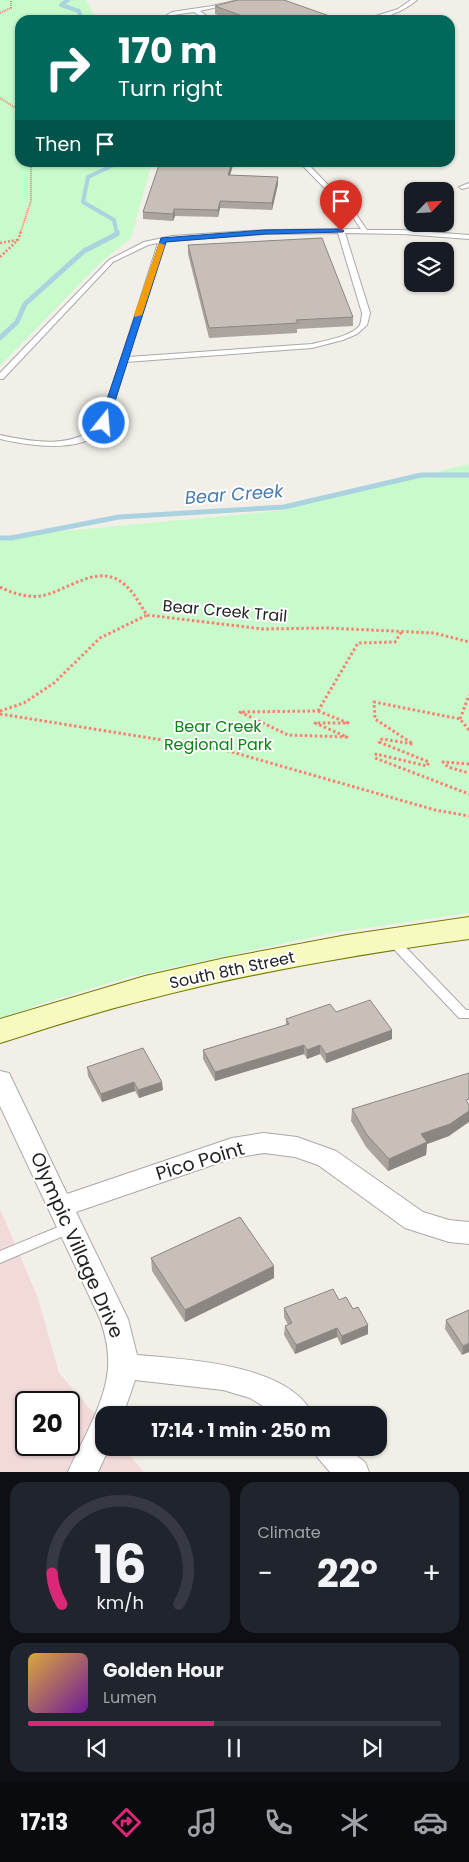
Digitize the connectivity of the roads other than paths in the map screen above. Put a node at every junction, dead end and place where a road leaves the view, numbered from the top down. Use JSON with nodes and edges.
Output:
{"nodes":[{"id":1,"x":244,"y":0,"type":"edge"},
{"id":2,"x":414,"y":0,"type":"edge"},
{"id":3,"x":194,"y":10,"type":"junction"},
{"id":4,"x":170,"y":15,"type":"edge"},
{"id":5,"x":202,"y":15,"type":"edge"},
{"id":6,"x":383,"y":15,"type":"edge"},
{"id":7,"x":307,"y":167,"type":"edge"},
{"id":8,"x":341,"y":231,"type":"junction"},
{"id":9,"x":365,"y":231,"type":"junction"},
{"id":10,"x":469,"y":237,"type":"edge"},
{"id":11,"x":163,"y":240,"type":"junction"},
{"id":12,"x":123,"y":360,"type":"junction"},
{"id":13,"x":0,"y":377,"type":"edge"},
{"id":14,"x":0,"y":437,"type":"edge"},
{"id":15,"x":469,"y":928,"type":"edge"},
{"id":16,"x":391,"y":939,"type":"junction"},
{"id":17,"x":469,"y":1014,"type":"edge"},
{"id":18,"x":0,"y":1031,"type":"edge"},
{"id":19,"x":0,"y":1080,"type":"edge"},
{"id":20,"x":66,"y":1217,"type":"junction"},
{"id":21,"x":469,"y":1233,"type":"edge"},
{"id":22,"x":0,"y":1257,"type":"edge"},
{"id":23,"x":124,"y":1366,"type":"junction"},
{"id":24,"x":112,"y":1406,"type":"edge"},
{"id":25,"x":287,"y":1406,"type":"edge"},
{"id":26,"x":95,"y":1445,"type":"edge"},
{"id":27,"x":335,"y":1456,"type":"edge"},
{"id":28,"x":83,"y":1472,"type":"edge"},
{"id":29,"x":354,"y":1472,"type":"edge"}],
"edges":[{"from":1,"to":3,"type":"lane"},
{"from":2,"to":6,"type":"lane"},
{"from":3,"to":4,"type":"lane"},
{"from":3,"to":5,"type":"lane"},
{"from":7,"to":9,"type":"lane"},
{"from":8,"to":9,"type":"lane"},
{"from":8,"to":11,"type":"lane"},
{"from":8,"to":12,"type":"lane"},
{"from":9,"to":10,"type":"lane"},
{"from":11,"to":12,"type":"lane"},
{"from":11,"to":13,"type":"lane"},
{"from":12,"to":14,"type":"lane"},
{"from":15,"to":16,"type":"main road","name":"South 8th Street"},
{"from":16,"to":17,"type":"lane"},
{"from":16,"to":18,"type":"main road","name":"South 8th Street"},
{"from":19,"to":20,"type":"street","name":"Olympic Village Drive"},
{"from":20,"to":21,"type":"street","name":"Pico Point"},
{"from":20,"to":22,"type":"lane"},
{"from":20,"to":23,"type":"street","name":"Olympic Village Drive"},
{"from":23,"to":24,"type":"street","name":"Olympic Village Drive"},
{"from":23,"to":25,"type":"street"},
{"from":26,"to":28,"type":"street"},
{"from":27,"to":29,"type":"street"}]}
